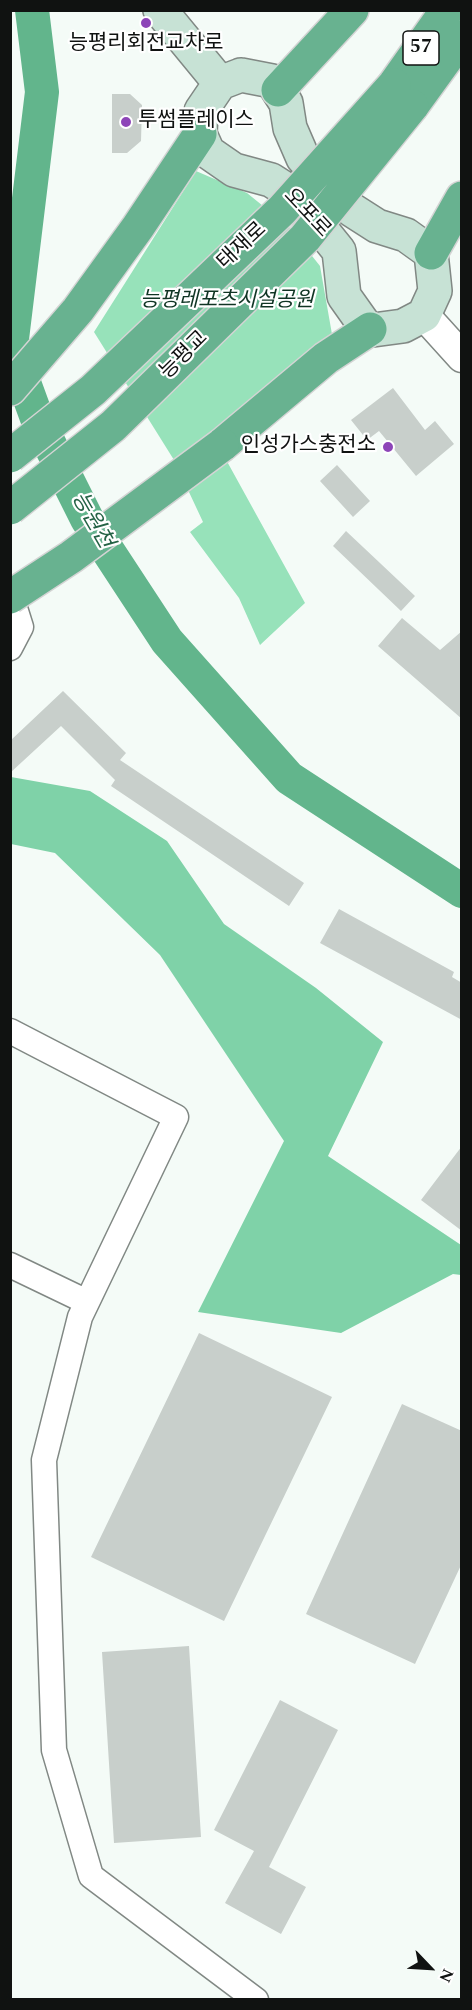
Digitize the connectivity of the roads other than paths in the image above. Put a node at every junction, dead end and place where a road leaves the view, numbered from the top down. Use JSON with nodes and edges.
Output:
{"nodes":[{"id":1,"x":160,"y":10,"type":"edge"},
{"id":2,"x":352,"y":10,"type":"edge"},
{"id":3,"x":447,"y":10,"type":"edge"},
{"id":4,"x":462,"y":37,"type":"edge"},
{"id":5,"x":220,"y":83,"type":"junction"},
{"id":6,"x":278,"y":90,"type":"junction"},
{"id":7,"x":403,"y":95,"type":"junction"},
{"id":8,"x":200,"y":134,"type":"junction"},
{"id":9,"x":462,"y":198,"type":"edge"},
{"id":10,"x":431,"y":253,"type":"junction"},
{"id":11,"x":424,"y":315,"type":"junction"},
{"id":12,"x":370,"y":329,"type":"junction"},
{"id":13,"x":462,"y":357,"type":"edge"},
{"id":14,"x":10,"y":389,"type":"edge"},
{"id":15,"x":10,"y":456,"type":"edge"},
{"id":16,"x":10,"y":508,"type":"edge"},
{"id":17,"x":10,"y":594,"type":"edge"},
{"id":18,"x":10,"y":648,"type":"edge"},
{"id":19,"x":10,"y":1031,"type":"edge"},
{"id":20,"x":10,"y":1265,"type":"edge"},
{"id":21,"x":87,"y":1302,"type":"junction"},
{"id":22,"x":256,"y":2000,"type":"edge"}],
"edges":[{"from":1,"to":5,"type":"main road"},
{"from":2,"to":6,"type":"highway"},
{"from":3,"to":7,"type":"highway","name":"태재로","number":"57"},
{"from":4,"to":7,"type":"highway","name":"태재로","number":"57"},
{"from":5,"to":6,"type":"main road"},
{"from":5,"to":8,"type":"main road"},
{"from":6,"to":10,"type":"main road","name":"오포로"},
{"from":7,"to":15,"type":"highway","name":"태재로","number":"57","bridge":true},
{"from":7,"to":16,"type":"highway","name":"능평교","number":"57","bridge":true},
{"from":8,"to":12,"type":"main road","name":"오포로"},
{"from":8,"to":14,"type":"highway"},
{"from":9,"to":10,"type":"highway"},
{"from":10,"to":11,"type":"main road"},
{"from":11,"to":12,"type":"main road"},
{"from":11,"to":13,"type":"street"},
{"from":12,"to":17,"type":"highway","bridge":true},
{"from":17,"to":18,"type":"street"},
{"from":19,"to":21,"type":"street"},
{"from":20,"to":21,"type":"street"},
{"from":21,"to":22,"type":"street"}]}
